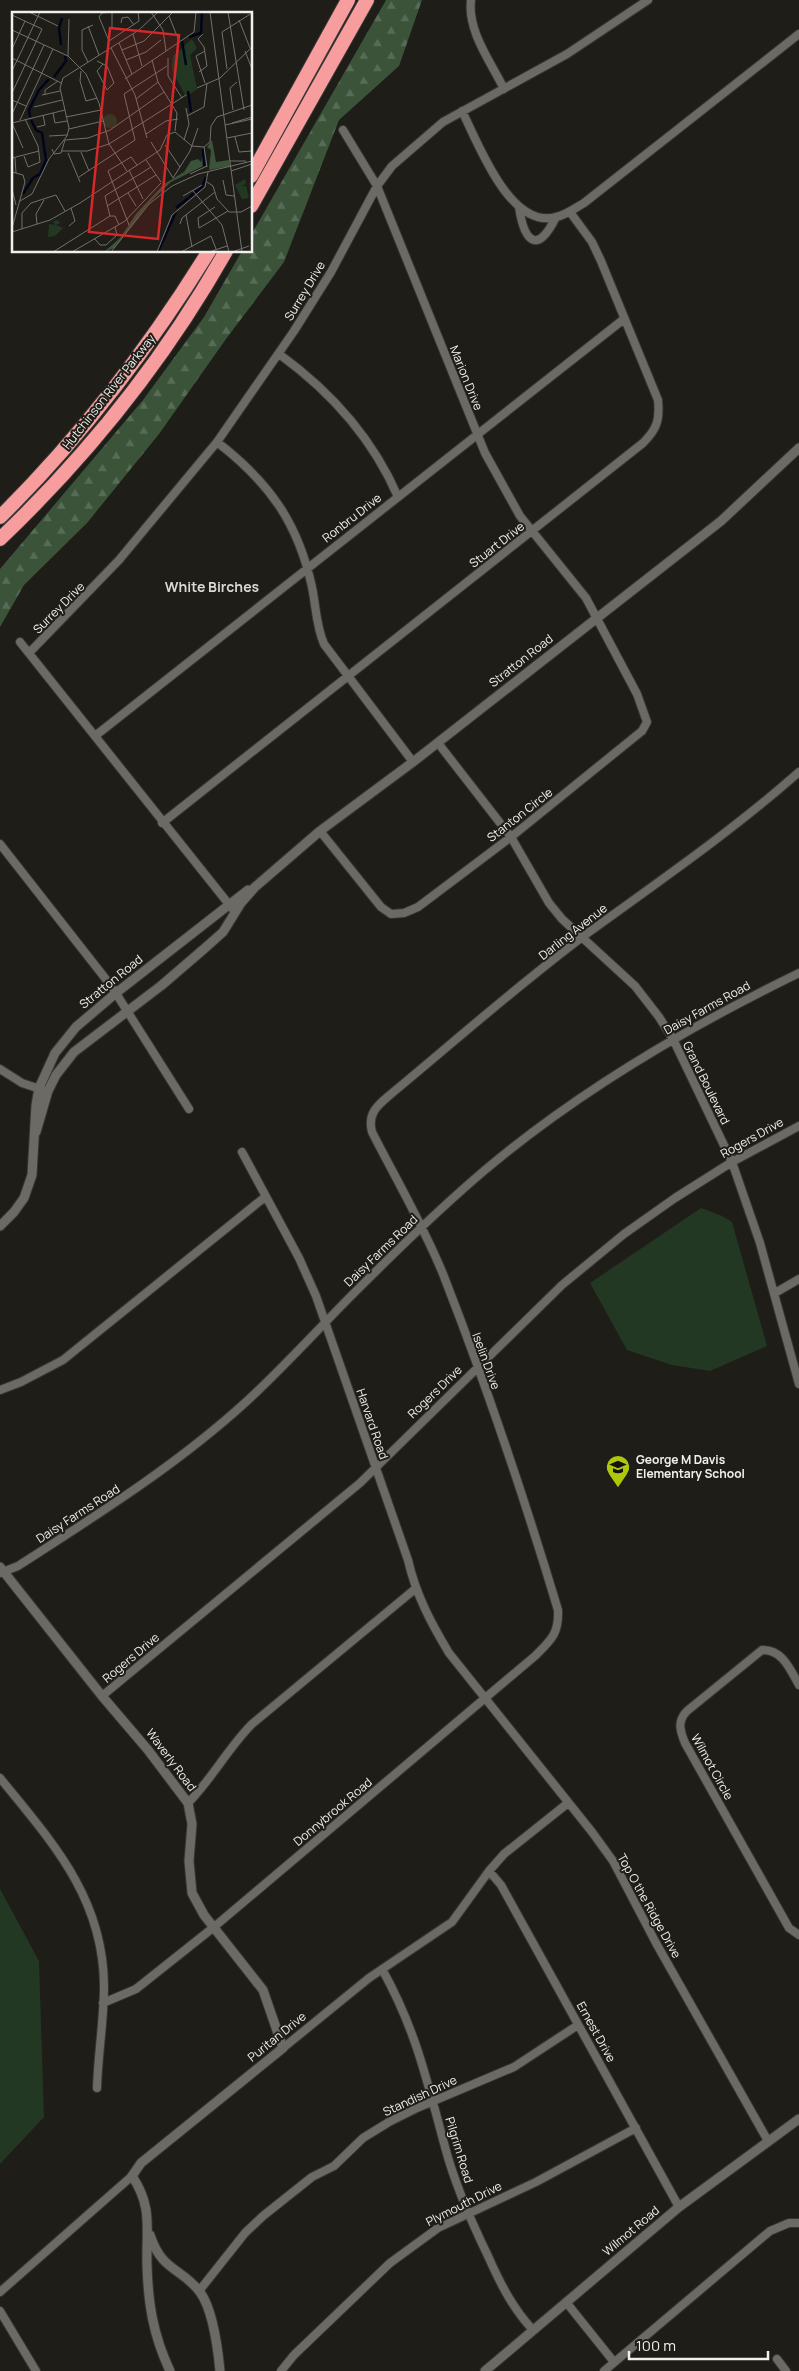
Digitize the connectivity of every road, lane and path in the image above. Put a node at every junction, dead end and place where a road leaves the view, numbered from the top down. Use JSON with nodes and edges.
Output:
{"nodes":[{"id":1,"x":348,"y":0,"type":"edge"},
{"id":2,"x":367,"y":0,"type":"edge"},
{"id":3,"x":471,"y":0,"type":"edge"},
{"id":4,"x":648,"y":0,"type":"edge"},
{"id":5,"x":799,"y":34,"type":"edge"},
{"id":6,"x":504,"y":88,"type":"junction"},
{"id":7,"x":462,"y":111,"type":"junction"},
{"id":8,"x":342,"y":130,"type":"dead end"},
{"id":9,"x":252,"y":174,"type":"edge"},
{"id":10,"x":377,"y":186,"type":"junction"},
{"id":11,"x":252,"y":204,"type":"edge"},
{"id":12,"x":519,"y":207,"type":"junction"},
{"id":13,"x":570,"y":212,"type":"junction"},
{"id":14,"x":556,"y":217,"type":"junction"},
{"id":15,"x":208,"y":252,"type":"edge"},
{"id":16,"x":225,"y":252,"type":"edge"},
{"id":17,"x":624,"y":319,"type":"junction"},
{"id":18,"x":279,"y":354,"type":"junction"},
{"id":19,"x":477,"y":433,"type":"junction"},
{"id":20,"x":218,"y":442,"type":"junction"},
{"id":21,"x":799,"y":448,"type":"edge"},
{"id":22,"x":398,"y":497,"type":"junction"},
{"id":23,"x":0,"y":517,"type":"edge"},
{"id":24,"x":532,"y":531,"type":"junction"},
{"id":25,"x":0,"y":539,"type":"edge"},
{"id":26,"x":307,"y":568,"type":"junction"},
{"id":27,"x":598,"y":617,"type":"junction"},
{"id":28,"x":20,"y":642,"type":"dead end"},
{"id":29,"x":29,"y":654,"type":"junction"},
{"id":30,"x":348,"y":677,"type":"junction"},
{"id":31,"x":95,"y":736,"type":"junction"},
{"id":32,"x":438,"y":743,"type":"junction"},
{"id":33,"x":413,"y":762,"type":"junction"},
{"id":34,"x":799,"y":772,"type":"edge"},
{"id":35,"x":162,"y":823,"type":"junction"},
{"id":36,"x":320,"y":832,"type":"junction"},
{"id":37,"x":511,"y":837,"type":"junction"},
{"id":38,"x":0,"y":844,"type":"edge"},
{"id":39,"x":255,"y":887,"type":"junction"},
{"id":40,"x":229,"y":903,"type":"junction"},
{"id":41,"x":235,"y":912,"type":"junction"},
{"id":42,"x":583,"y":937,"type":"junction"},
{"id":43,"x":799,"y":973,"type":"edge"},
{"id":44,"x":116,"y":993,"type":"junction"},
{"id":45,"x":128,"y":1011,"type":"junction"},
{"id":46,"x":673,"y":1039,"type":"junction"},
{"id":47,"x":0,"y":1069,"type":"edge"},
{"id":48,"x":44,"y":1090,"type":"junction"},
{"id":49,"x":189,"y":1109,"type":"dead end"},
{"id":50,"x":370,"y":1119,"type":"joint"},
{"id":51,"x":799,"y":1126,"type":"edge"},
{"id":52,"x":242,"y":1152,"type":"dead end"},
{"id":53,"x":732,"y":1162,"type":"junction"},
{"id":54,"x":266,"y":1197,"type":"junction"},
{"id":55,"x":0,"y":1226,"type":"edge"},
{"id":56,"x":421,"y":1227,"type":"junction"},
{"id":57,"x":799,"y":1279,"type":"edge"},
{"id":58,"x":775,"y":1293,"type":"junction"},
{"id":59,"x":325,"y":1324,"type":"junction"},
{"id":60,"x":477,"y":1368,"type":"junction"},
{"id":61,"x":799,"y":1384,"type":"edge"},
{"id":62,"x":0,"y":1390,"type":"edge"},
{"id":63,"x":375,"y":1467,"type":"junction"},
{"id":64,"x":1,"y":1570,"type":"edge"},
{"id":65,"x":415,"y":1589,"type":"junction"},
{"id":66,"x":558,"y":1620,"type":"joint"},
{"id":67,"x":799,"y":1685,"type":"edge"},
{"id":68,"x":102,"y":1696,"type":"junction"},
{"id":69,"x":486,"y":1699,"type":"junction"},
{"id":70,"x":0,"y":1778,"type":"edge"},
{"id":71,"x":188,"y":1803,"type":"junction"},
{"id":72,"x":568,"y":1803,"type":"junction"},
{"id":73,"x":489,"y":1871,"type":"junction"},
{"id":74,"x":214,"y":1927,"type":"junction"},
{"id":75,"x":799,"y":1935,"type":"edge"},
{"id":76,"x":382,"y":1969,"type":"junction"},
{"id":77,"x":103,"y":2003,"type":"junction"},
{"id":78,"x":578,"y":2025,"type":"junction"},
{"id":79,"x":283,"y":2048,"type":"junction"},
{"id":80,"x":97,"y":2088,"type":"dead end"},
{"id":81,"x":433,"y":2102,"type":"junction"},
{"id":82,"x":799,"y":2119,"type":"edge"},
{"id":83,"x":636,"y":2128,"type":"junction"},
{"id":84,"x":768,"y":2141,"type":"junction"},
{"id":85,"x":132,"y":2176,"type":"junction"},
{"id":86,"x":679,"y":2207,"type":"junction"},
{"id":87,"x":468,"y":2213,"type":"junction"},
{"id":88,"x":799,"y":2223,"type":"edge"},
{"id":89,"x":149,"y":2233,"type":"junction"},
{"id":90,"x":199,"y":2291,"type":"junction"},
{"id":91,"x":0,"y":2292,"type":"edge"},
{"id":92,"x":566,"y":2302,"type":"junction"},
{"id":93,"x":0,"y":2311,"type":"edge"},
{"id":94,"x":533,"y":2330,"type":"junction"},
{"id":95,"x":777,"y":2359,"type":"dead end"},
{"id":96,"x":614,"y":2362,"type":"junction"},
{"id":97,"x":36,"y":2371,"type":"edge"},
{"id":98,"x":170,"y":2371,"type":"edge"},
{"id":99,"x":220,"y":2371,"type":"edge"},
{"id":100,"x":280,"y":2371,"type":"edge"},
{"id":101,"x":486,"y":2371,"type":"edge"},
{"id":102,"x":604,"y":2371,"type":"edge"},
{"id":103,"x":786,"y":2371,"type":"edge"}],
"edges":[{"from":1,"to":9,"type":"highway"},
{"from":2,"to":11,"type":"highway"},
{"from":3,"to":6,"type":"street"},
{"from":4,"to":6,"type":"street","name":"Surrey Drive"},
{"from":5,"to":13,"type":"street"},
{"from":6,"to":7,"type":"street","name":"Surrey Drive"},
{"from":7,"to":10,"type":"street","name":"Surrey Drive"},
{"from":7,"to":12,"type":"street"},
{"from":8,"to":10,"type":"street","name":"Marion Drive"},
{"from":10,"to":18,"type":"street","name":"Surrey Drive"},
{"from":10,"to":19,"type":"street","name":"Marion Drive"},
{"from":12,"to":14,"type":"street"},
{"from":12,"to":14,"type":"street"},
{"from":13,"to":14,"type":"street"},
{"from":13,"to":17,"type":"street","name":"Stuart Drive"},
{"from":15,"to":23,"type":"highway","name":"Hutchinson River Parkway"},
{"from":16,"to":25,"type":"highway","name":"Hutchinson River Parkway"},
{"from":17,"to":19,"type":"street","name":"Ronbru Drive"},
{"from":17,"to":24,"type":"street","name":"Stuart Drive"},
{"from":18,"to":20,"type":"street","name":"Surrey Drive"},
{"from":18,"to":22,"type":"street"},
{"from":19,"to":22,"type":"street","name":"Ronbru Drive"},
{"from":19,"to":24,"type":"street","name":"Marion Drive"},
{"from":20,"to":26,"type":"street"},
{"from":20,"to":29,"type":"street","name":"Surrey Drive"},
{"from":21,"to":27,"type":"street","name":"Stratton Road"},
{"from":22,"to":26,"type":"street","name":"Ronbru Drive"},
{"from":24,"to":27,"type":"street","name":"Marion Drive"},
{"from":24,"to":30,"type":"street","name":"Stuart Drive"},
{"from":26,"to":30,"type":"street"},
{"from":26,"to":31,"type":"street","name":"Ronbru Drive"},
{"from":27,"to":32,"type":"street","name":"Stratton Road"},
{"from":27,"to":37,"type":"street","name":"Stanton Circle"},
{"from":28,"to":29,"type":"street"},
{"from":29,"to":31,"type":"street"},
{"from":30,"to":33,"type":"street"},
{"from":30,"to":35,"type":"street","name":"Stuart Drive"},
{"from":31,"to":35,"type":"street"},
{"from":32,"to":33,"type":"street","name":"Stratton Road"},
{"from":32,"to":37,"type":"street","name":"Grand Boulevard"},
{"from":33,"to":36,"type":"street","name":"Stratton Road"},
{"from":34,"to":42,"type":"street","name":"Darling Avenue"},
{"from":35,"to":40,"type":"street"},
{"from":36,"to":37,"type":"street","name":"Stanton Circle"},
{"from":36,"to":39,"type":"street","name":"Stratton Road"},
{"from":37,"to":42,"type":"street","name":"Grand Boulevard"},
{"from":38,"to":44,"type":"street"},
{"from":39,"to":40,"type":"street","name":"Stratton Road"},
{"from":39,"to":41,"type":"street","name":"Stratton Road"},
{"from":40,"to":41,"type":"street"},
{"from":40,"to":44,"type":"street","name":"Stratton Road"},
{"from":41,"to":45,"type":"street","name":"Stratton Road"},
{"from":42,"to":46,"type":"street","name":"Grand Boulevard"},
{"from":42,"to":50,"type":"street","name":"Darling Avenue"},
{"from":43,"to":46,"type":"street","name":"Daisy Farms Road"},
{"from":44,"to":45,"type":"street"},
{"from":44,"to":48,"type":"street","name":"Stratton Road"},
{"from":45,"to":48,"type":"street","name":"Stratton Road"},
{"from":45,"to":49,"type":"street"},
{"from":46,"to":53,"type":"street","name":"Grand Boulevard"},
{"from":46,"to":56,"type":"street","name":"Daisy Farms Road"},
{"from":47,"to":48,"type":"street"},
{"from":48,"to":55,"type":"street","name":"Stratton Road"},
{"from":50,"to":56,"type":"street","name":"Iselin Drive"},
{"from":51,"to":53,"type":"street","name":"Rogers Drive"},
{"from":52,"to":54,"type":"street","name":"Harvard Road"},
{"from":53,"to":58,"type":"street","name":"Grand Boulevard"},
{"from":53,"to":60,"type":"street","name":"Rogers Drive"},
{"from":54,"to":59,"type":"street","name":"Harvard Road"},
{"from":54,"to":62,"type":"street"},
{"from":56,"to":59,"type":"street","name":"Daisy Farms Road"},
{"from":56,"to":60,"type":"street","name":"Iselin Drive"},
{"from":57,"to":58,"type":"street"},
{"from":58,"to":61,"type":"street","name":"Grand Boulevard"},
{"from":59,"to":63,"type":"street","name":"Harvard Road"},
{"from":59,"to":64,"type":"street","name":"Daisy Farms Road"},
{"from":60,"to":63,"type":"street","name":"Rogers Drive"},
{"from":60,"to":66,"type":"street","name":"Iselin Drive"},
{"from":63,"to":65,"type":"street","name":"Harvard Road"},
{"from":63,"to":68,"type":"street","name":"Rogers Drive"},
{"from":64,"to":68,"type":"street","name":"Waverly Road"},
{"from":65,"to":69,"type":"street","name":"Harvard Road"},
{"from":65,"to":71,"type":"street"},
{"from":66,"to":69,"type":"street","name":"Donnybrook Road"},
{"from":67,"to":75,"type":"street","name":"Wilmot Circle"},
{"from":68,"to":71,"type":"street","name":"Waverly Road"},
{"from":69,"to":72,"type":"street","name":"Top O the Ridge Drive"},
{"from":69,"to":74,"type":"street","name":"Donnybrook Road"},
{"from":70,"to":77,"type":"street"},
{"from":71,"to":74,"type":"street","name":"Waverly Road"},
{"from":72,"to":73,"type":"street","name":"Puritan Drive"},
{"from":72,"to":84,"type":"street","name":"Top O the Ridge Drive"},
{"from":73,"to":76,"type":"street","name":"Puritan Drive"},
{"from":73,"to":78,"type":"street","name":"Ernest Drive"},
{"from":74,"to":77,"type":"street","name":"Donnybrook Road"},
{"from":74,"to":79,"type":"street","name":"Waverly Road"},
{"from":76,"to":79,"type":"street","name":"Puritan Drive"},
{"from":76,"to":81,"type":"street","name":"Pilgrim Road"},
{"from":77,"to":80,"type":"street"},
{"from":78,"to":81,"type":"street","name":"Standish Drive"},
{"from":78,"to":83,"type":"street","name":"Ernest Drive"},
{"from":79,"to":85,"type":"street","name":"Puritan Drive"},
{"from":81,"to":87,"type":"street","name":"Pilgrim Road"},
{"from":81,"to":90,"type":"street","name":"Standish Drive"},
{"from":82,"to":84,"type":"street","name":"Wilmot Road"},
{"from":83,"to":86,"type":"street","name":"Ernest Drive"},
{"from":83,"to":87,"type":"street","name":"Plymouth Drive"},
{"from":84,"to":86,"type":"street","name":"Wilmot Road"},
{"from":85,"to":89,"type":"street"},
{"from":85,"to":91,"type":"street","name":"Puritan Drive"},
{"from":86,"to":92,"type":"street","name":"Wilmot Road"},
{"from":87,"to":94,"type":"street","name":"Pilgrim Road"},
{"from":87,"to":100,"type":"street","name":"Plymouth Drive"},
{"from":88,"to":96,"type":"street"},
{"from":89,"to":90,"type":"street"},
{"from":89,"to":98,"type":"street"},
{"from":90,"to":99,"type":"street"},
{"from":92,"to":94,"type":"street","name":"Wilmot Road"},
{"from":92,"to":96,"type":"street"},
{"from":93,"to":97,"type":"street"},
{"from":94,"to":101,"type":"street","name":"Wilmot Road"},
{"from":95,"to":103,"type":"street"},
{"from":96,"to":102,"type":"street"}]}
